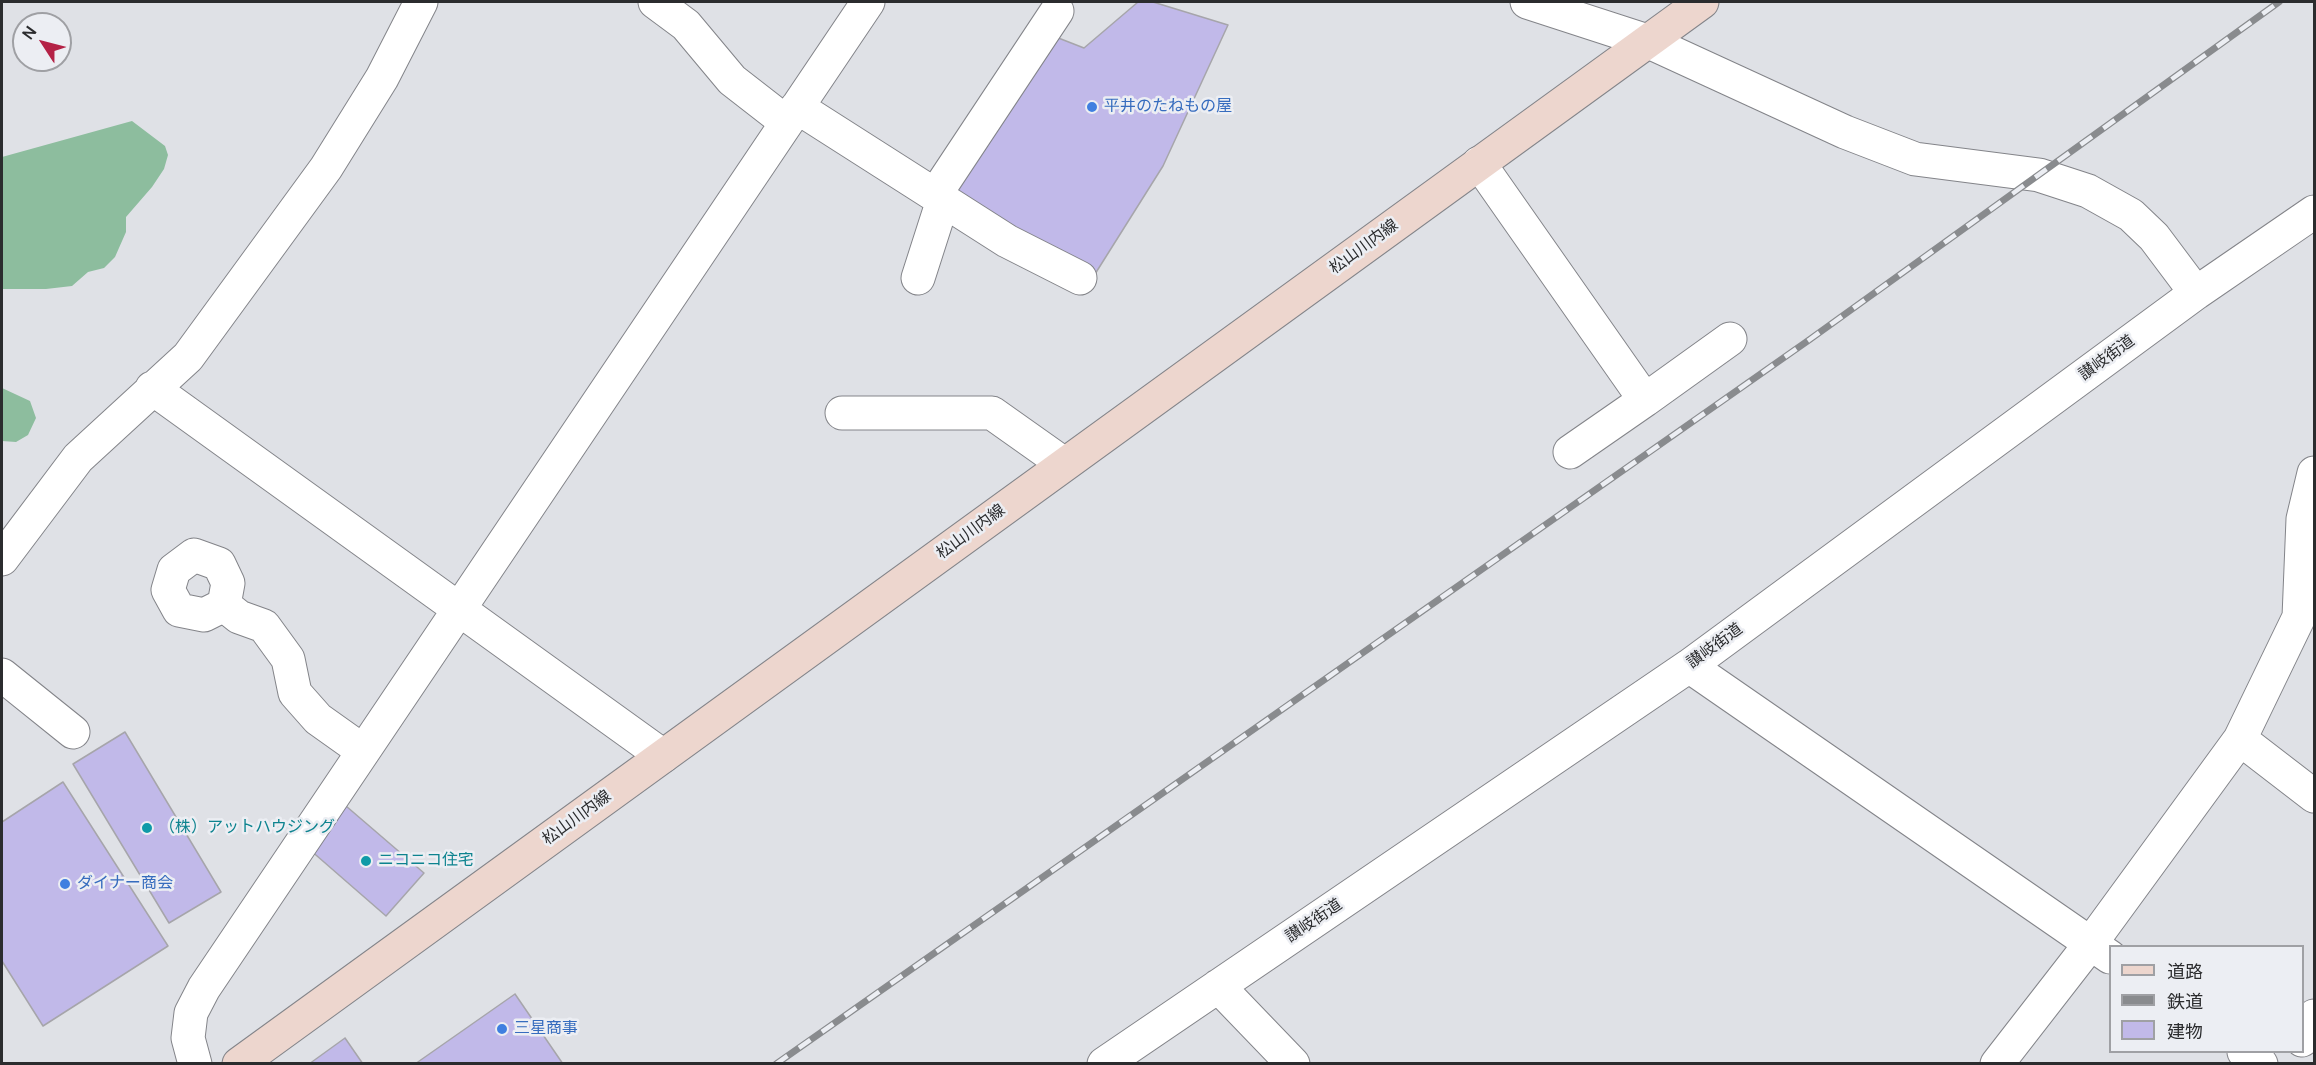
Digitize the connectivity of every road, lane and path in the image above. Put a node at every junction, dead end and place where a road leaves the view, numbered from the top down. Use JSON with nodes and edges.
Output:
{"nodes":[{"id":1,"x":421,"y":2,"type":"edge"},
{"id":2,"x":655,"y":2,"type":"edge"},
{"id":3,"x":868,"y":2,"type":"edge"},
{"id":4,"x":1527,"y":2,"type":"edge"},
{"id":5,"x":1702,"y":2,"type":"edge"},
{"id":6,"x":1057,"y":11,"type":"dead end"},
{"id":7,"x":1647,"y":41,"type":"junction"},
{"id":8,"x":792,"y":114,"type":"junction"},
{"id":9,"x":1479,"y":164,"type":"junction"},
{"id":10,"x":939,"y":197,"type":"junction"},
{"id":11,"x":2314,"y":212,"type":"edge"},
{"id":12,"x":918,"y":278,"type":"dead end"},
{"id":13,"x":1080,"y":278,"type":"dead end"},
{"id":14,"x":2196,"y":293,"type":"junction"},
{"id":15,"x":1730,"y":339,"type":"dead end"},
{"id":16,"x":152,"y":388,"type":"junction"},
{"id":17,"x":1645,"y":400,"type":"junction"},
{"id":18,"x":842,"y":413,"type":"dead end"},
{"id":19,"x":1570,"y":452,"type":"dead end"},
{"id":20,"x":1065,"y":464,"type":"junction"},
{"id":21,"x":2314,"y":473,"type":"edge"},
{"id":22,"x":2,"y":559,"type":"edge"},
{"id":23,"x":224,"y":605,"type":"dead end"},
{"id":24,"x":458,"y":608,"type":"junction"},
{"id":25,"x":1689,"y":666,"type":"junction"},
{"id":26,"x":2,"y":675,"type":"edge"},
{"id":27,"x":72,"y":732,"type":"dead end"},
{"id":28,"x":2240,"y":739,"type":"junction"},
{"id":29,"x":363,"y":751,"type":"junction"},
{"id":30,"x":663,"y":756,"type":"junction"},
{"id":31,"x":2314,"y":795,"type":"edge"},
{"id":32,"x":2101,"y":950,"type":"edge"},
{"id":33,"x":1218,"y":987,"type":"junction"},
{"id":34,"x":2314,"y":1016,"type":"edge"},
{"id":35,"x":2304,"y":1036,"type":"edge"},
{"id":36,"x":2245,"y":1053,"type":"edge"},
{"id":37,"x":195,"y":1064,"type":"edge"},
{"id":38,"x":239,"y":1064,"type":"edge"},
{"id":39,"x":1104,"y":1064,"type":"edge"},
{"id":40,"x":1293,"y":1064,"type":"edge"},
{"id":41,"x":1996,"y":1064,"type":"edge"},
{"id":42,"x":2261,"y":1064,"type":"edge"}],
"edges":[{"from":1,"to":16,"type":"street"},
{"from":2,"to":8,"type":"street"},
{"from":3,"to":8,"type":"street"},
{"from":4,"to":7,"type":"street"},
{"from":5,"to":7,"type":"main road","name":"松山川内線"},
{"from":6,"to":10,"type":"street"},
{"from":7,"to":9,"type":"main road","name":"松山川内線"},
{"from":7,"to":14,"type":"street"},
{"from":8,"to":10,"type":"street"},
{"from":8,"to":24,"type":"street"},
{"from":9,"to":17,"type":"street"},
{"from":9,"to":20,"type":"main road","name":"松山川内線"},
{"from":10,"to":12,"type":"street"},
{"from":10,"to":13,"type":"street"},
{"from":11,"to":14,"type":"street","name":"讃岐街道"},
{"from":14,"to":25,"type":"street","name":"讃岐街道"},
{"from":15,"to":17,"type":"street"},
{"from":16,"to":22,"type":"street"},
{"from":16,"to":24,"type":"street"},
{"from":17,"to":19,"type":"street"},
{"from":18,"to":20,"type":"street"},
{"from":20,"to":30,"type":"main road","name":"松山川内線"},
{"from":21,"to":28,"type":"street"},
{"from":23,"to":29,"type":"street"},
{"from":24,"to":29,"type":"street"},
{"from":24,"to":30,"type":"street"},
{"from":25,"to":32,"type":"street"},
{"from":25,"to":33,"type":"street","name":"讃岐街道"},
{"from":26,"to":27,"type":"street"},
{"from":28,"to":31,"type":"street"},
{"from":28,"to":32,"type":"street"},
{"from":29,"to":37,"type":"street"},
{"from":30,"to":38,"type":"main road","name":"松山川内線"},
{"from":32,"to":41,"type":"street"},
{"from":33,"to":39,"type":"street","name":"讃岐街道"},
{"from":33,"to":40,"type":"street"},
{"from":34,"to":35,"type":"street"},
{"from":36,"to":42,"type":"street"}]}
